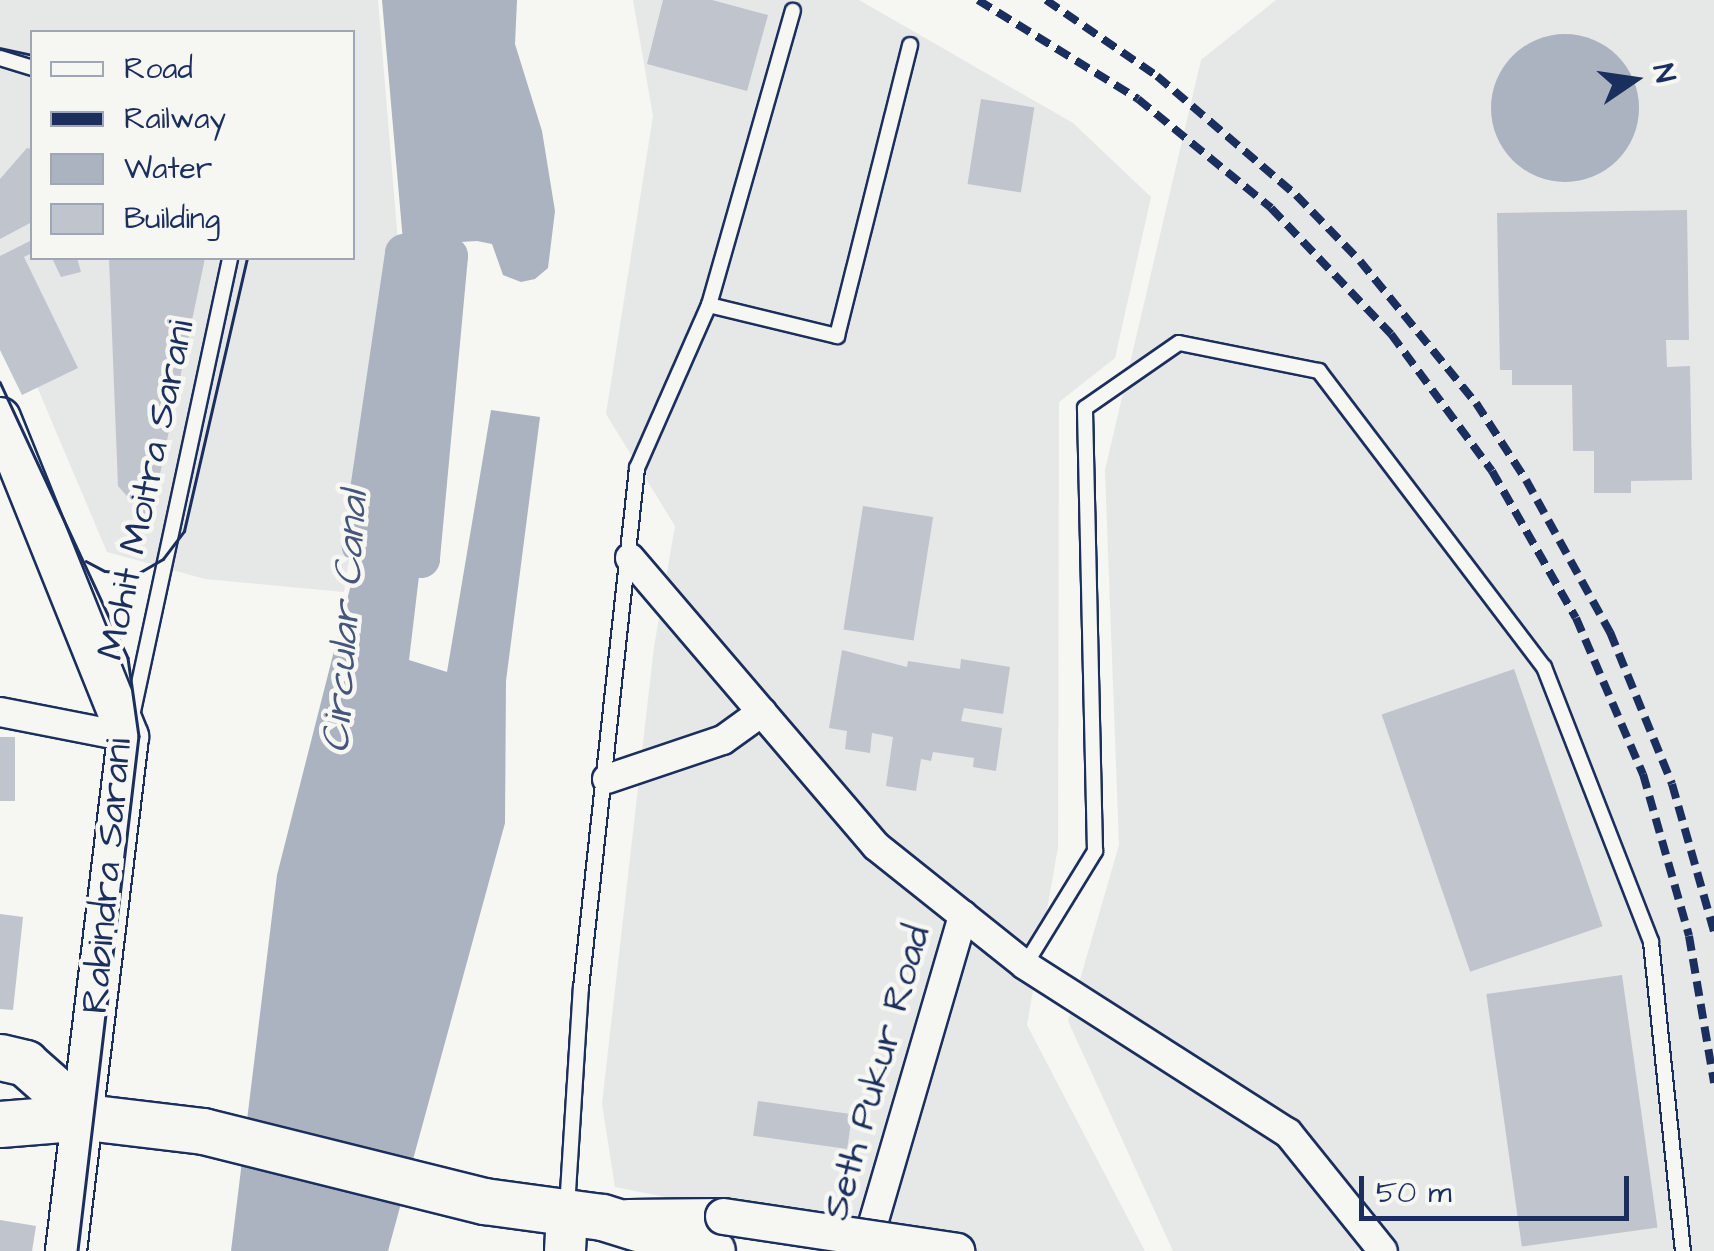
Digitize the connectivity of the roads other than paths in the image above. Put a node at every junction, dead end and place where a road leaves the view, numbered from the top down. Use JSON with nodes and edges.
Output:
{"nodes":[{"id":1,"x":793,"y":11,"type":"dead end"},
{"id":2,"x":910,"y":45,"type":"dead end"},
{"id":3,"x":0,"y":58,"type":"edge"},
{"id":4,"x":30,"y":67,"type":"edge"},
{"id":5,"x":230,"y":260,"type":"edge"},
{"id":6,"x":709,"y":305,"type":"junction"},
{"id":7,"x":0,"y":418,"type":"edge"},
{"id":8,"x":630,"y":558,"type":"junction"},
{"id":9,"x":0,"y":712,"type":"edge"},
{"id":10,"x":762,"y":712,"type":"junction"},
{"id":11,"x":128,"y":737,"type":"junction"},
{"id":12,"x":606,"y":779,"type":"junction"},
{"id":13,"x":963,"y":915,"type":"junction"},
{"id":14,"x":1025,"y":965,"type":"junction"},
{"id":15,"x":0,"y":1056,"type":"edge"},
{"id":16,"x":86,"y":1117,"type":"junction"},
{"id":17,"x":0,"y":1124,"type":"edge"},
{"id":18,"x":578,"y":1227,"type":"edge"},
{"id":19,"x":713,"y":1239,"type":"edge"},
{"id":20,"x":66,"y":1251,"type":"edge"},
{"id":21,"x":864,"y":1251,"type":"edge"},
{"id":22,"x":956,"y":1251,"type":"edge"},
{"id":23,"x":1383,"y":1251,"type":"edge"},
{"id":24,"x":1682,"y":1251,"type":"edge"}],
"edges":[{"from":1,"to":6,"type":"lane"},
{"from":2,"to":6,"type":"lane"},
{"from":3,"to":4,"type":"lane"},
{"from":5,"to":11,"type":"lane","name":"Mohit Moitra Sarani"},
{"from":6,"to":8,"type":"lane"},
{"from":7,"to":11,"type":"main road","name":"Rabindra Sarani"},
{"from":8,"to":10,"type":"street"},
{"from":8,"to":12,"type":"lane"},
{"from":9,"to":11,"type":"street"},
{"from":10,"to":12,"type":"street"},
{"from":10,"to":13,"type":"street"},
{"from":11,"to":16,"type":"main road","name":"Rabindra Sarani"},
{"from":12,"to":18,"type":"lane"},
{"from":13,"to":14,"type":"street"},
{"from":13,"to":21,"type":"street","name":"Seth Pukur Road"},
{"from":14,"to":23,"type":"street"},
{"from":14,"to":24,"type":"lane"},
{"from":15,"to":16,"type":"main road"},
{"from":16,"to":17,"type":"main road"},
{"from":16,"to":18,"type":"main road"},
{"from":16,"to":20,"type":"main road","name":"Rabindra Sarani"},
{"from":18,"to":19,"type":"main road"},
{"from":19,"to":22,"type":"street","bridge":true}]}
